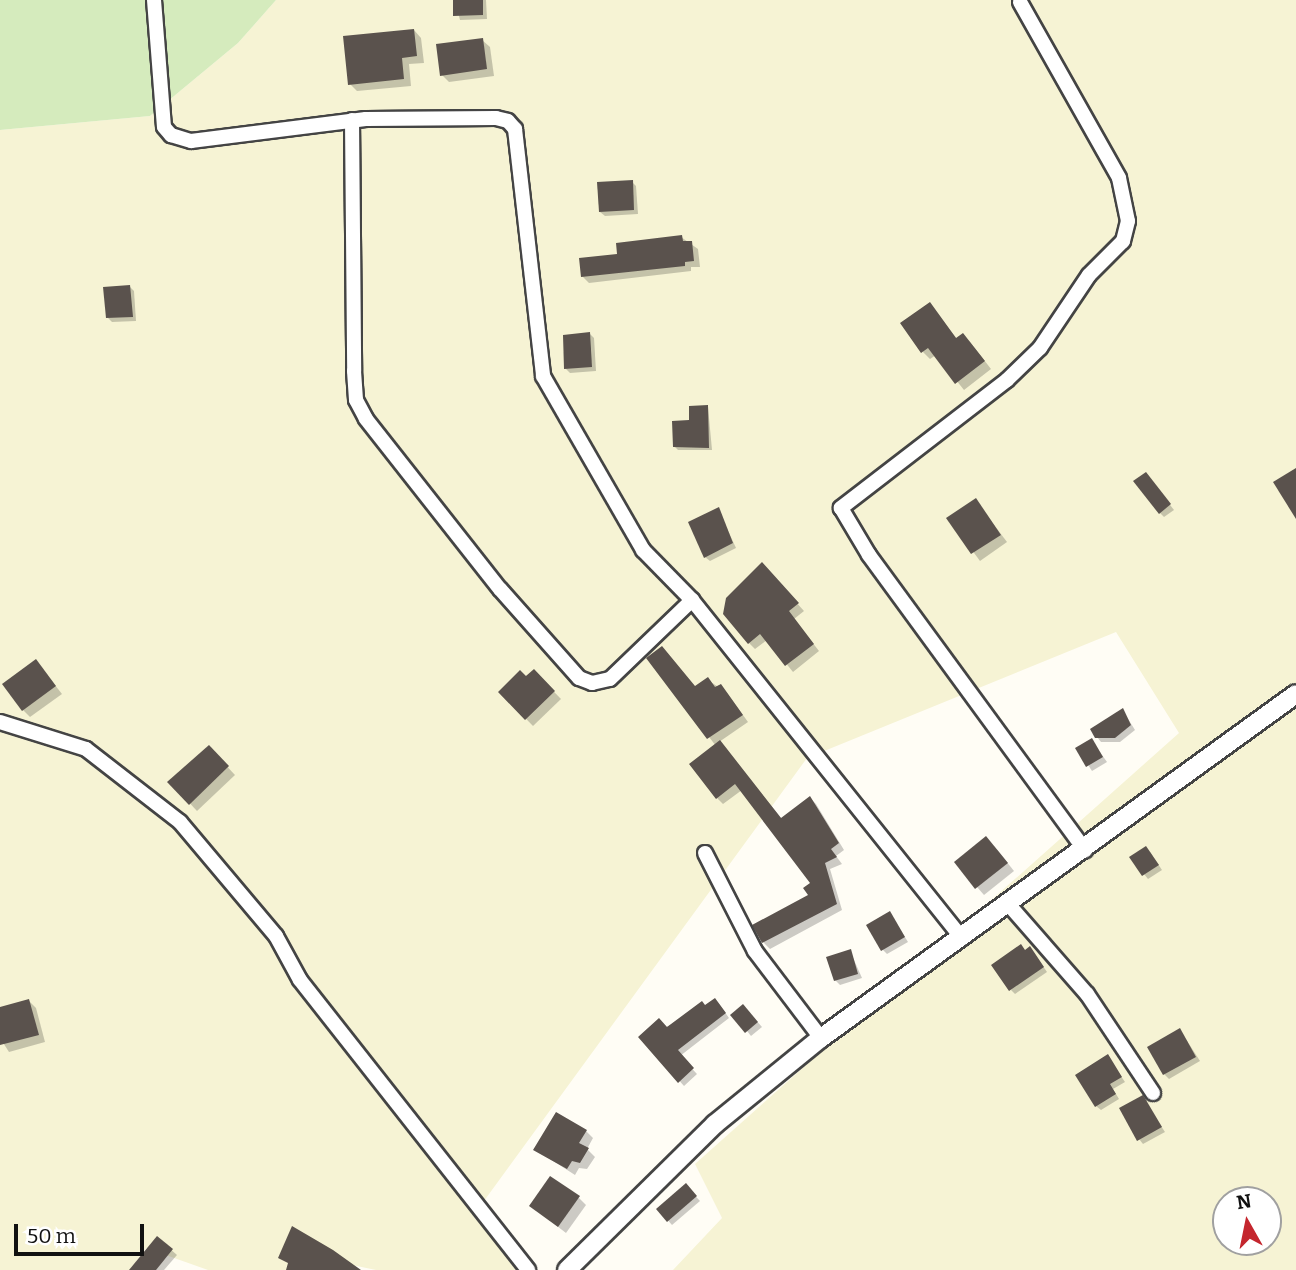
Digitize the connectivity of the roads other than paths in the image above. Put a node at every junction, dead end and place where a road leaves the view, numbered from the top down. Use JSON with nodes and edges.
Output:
{"nodes":[{"id":1,"x":154,"y":0,"type":"edge"},
{"id":2,"x":1020,"y":2,"type":"dead end"},
{"id":3,"x":352,"y":120,"type":"junction"},
{"id":4,"x":692,"y":600,"type":"junction"},
{"id":5,"x":1295,"y":697,"type":"edge"},
{"id":6,"x":0,"y":722,"type":"edge"},
{"id":7,"x":1085,"y":850,"type":"junction"},
{"id":8,"x":705,"y":853,"type":"dead end"},
{"id":9,"x":1009,"y":905,"type":"junction"},
{"id":10,"x":962,"y":938,"type":"junction"},
{"id":11,"x":821,"y":1038,"type":"junction"},
{"id":12,"x":1153,"y":1093,"type":"dead end"},
{"id":13,"x":528,"y":1270,"type":"edge"},
{"id":14,"x":567,"y":1270,"type":"edge"}],
"edges":[{"from":1,"to":3,"type":"street"},
{"from":2,"to":7,"type":"street"},
{"from":3,"to":4,"type":"street"},
{"from":3,"to":4,"type":"street"},
{"from":4,"to":10,"type":"street"},
{"from":5,"to":7,"type":"street"},
{"from":6,"to":13,"type":"street"},
{"from":7,"to":9,"type":"street"},
{"from":8,"to":11,"type":"street"},
{"from":9,"to":10,"type":"street"},
{"from":9,"to":12,"type":"street"},
{"from":10,"to":11,"type":"street"},
{"from":11,"to":14,"type":"street"}]}
